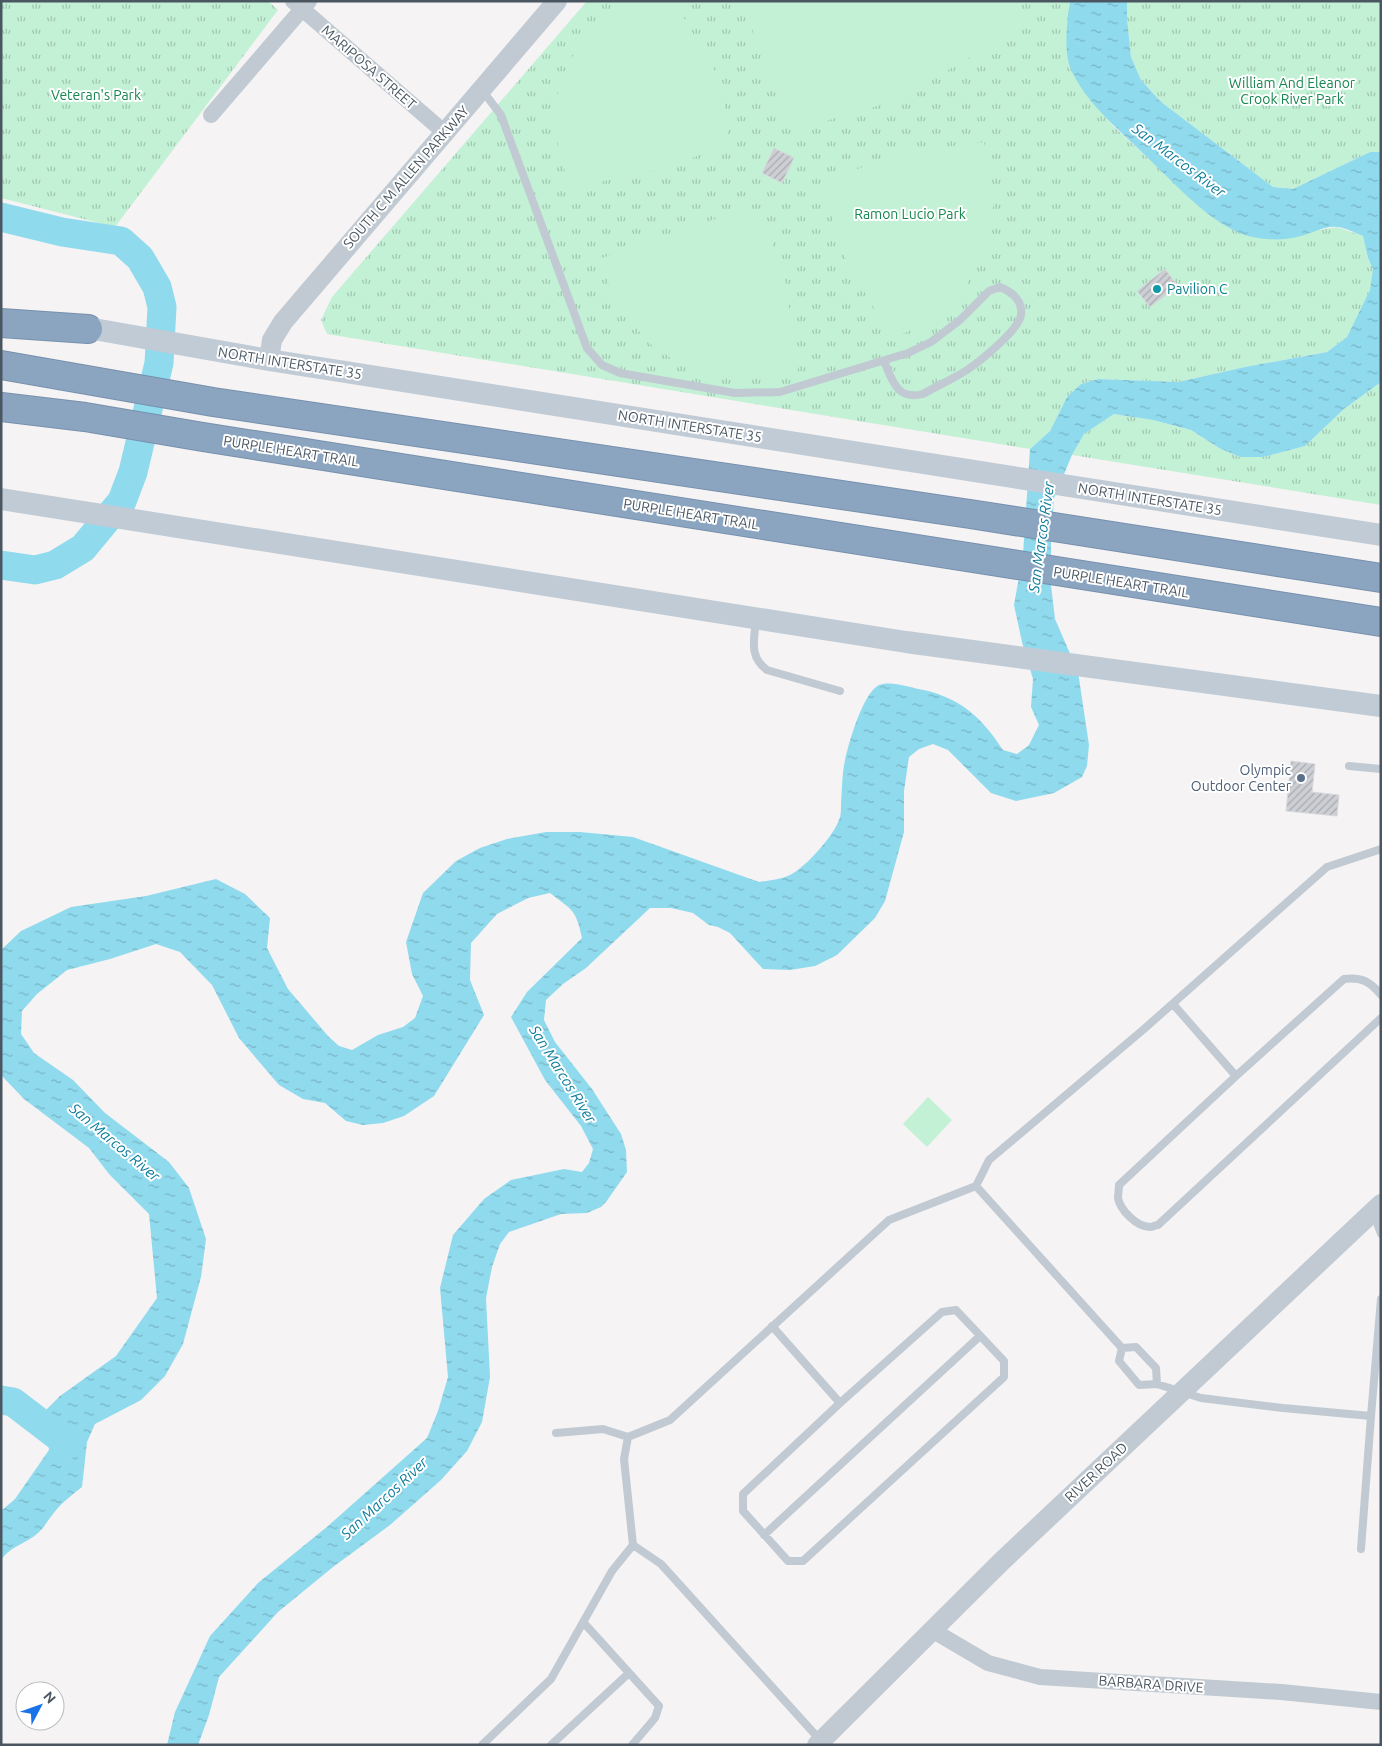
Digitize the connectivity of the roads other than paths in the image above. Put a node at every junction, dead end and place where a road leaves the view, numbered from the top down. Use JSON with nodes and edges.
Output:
{"nodes":[{"id":1,"x":557,"y":1,"type":"edge"},
{"id":2,"x":302,"y":4,"type":"edge"},
{"id":3,"x":482,"y":90,"type":"junction"},
{"id":4,"x":211,"y":115,"type":"dead end"},
{"id":5,"x":445,"y":133,"type":"junction"},
{"id":6,"x":1,"y":310,"type":"edge"},
{"id":7,"x":1,"y":323,"type":"edge"},
{"id":8,"x":91,"y":328,"type":"junction"},
{"id":9,"x":269,"y":360,"type":"junction"},
{"id":10,"x":884,"y":361,"type":"junction"},
{"id":11,"x":1,"y":364,"type":"edge"},
{"id":12,"x":1,"y":407,"type":"edge"},
{"id":13,"x":1,"y":499,"type":"edge"},
{"id":14,"x":1373,"y":534,"type":"edge"},
{"id":15,"x":1381,"y":578,"type":"edge"},
{"id":16,"x":756,"y":618,"type":"junction"},
{"id":17,"x":1381,"y":622,"type":"edge"},
{"id":18,"x":840,"y":691,"type":"dead end"},
{"id":19,"x":1381,"y":706,"type":"edge"},
{"id":20,"x":1348,"y":766,"type":"dead end"},
{"id":21,"x":1381,"y":769,"type":"edge"},
{"id":22,"x":1381,"y":850,"type":"edge"},
{"id":23,"x":1381,"y":995,"type":"edge"},
{"id":24,"x":1172,"y":1004,"type":"junction"},
{"id":25,"x":1381,"y":1018,"type":"edge"},
{"id":26,"x":1236,"y":1076,"type":"junction"},
{"id":27,"x":976,"y":1186,"type":"junction"},
{"id":28,"x":1377,"y":1208,"type":"edge"},
{"id":29,"x":1381,"y":1234,"type":"edge"},
{"id":30,"x":1381,"y":1299,"type":"edge"},
{"id":31,"x":772,"y":1326,"type":"junction"},
{"id":32,"x":980,"y":1336,"type":"junction"},
{"id":33,"x":1122,"y":1348,"type":"junction"},
{"id":34,"x":1157,"y":1384,"type":"junction"},
{"id":35,"x":1181,"y":1392,"type":"junction"},
{"id":36,"x":840,"y":1403,"type":"junction"},
{"id":37,"x":1371,"y":1416,"type":"junction"},
{"id":38,"x":556,"y":1433,"type":"dead end"},
{"id":39,"x":628,"y":1437,"type":"junction"},
{"id":40,"x":764,"y":1535,"type":"junction"},
{"id":41,"x":633,"y":1545,"type":"junction"},
{"id":42,"x":1360,"y":1549,"type":"dead end"},
{"id":43,"x":584,"y":1623,"type":"junction"},
{"id":44,"x":932,"y":1630,"type":"junction"},
{"id":45,"x":629,"y":1673,"type":"junction"},
{"id":46,"x":1381,"y":1702,"type":"edge"},
{"id":47,"x":819,"y":1743,"type":"edge"},
{"id":48,"x":482,"y":1745,"type":"edge"},
{"id":49,"x":551,"y":1745,"type":"edge"},
{"id":50,"x":632,"y":1745,"type":"edge"}],
"edges":[{"from":1,"to":3,"type":"street","name":"SOUTH C M ALLEN PARKWAY"},
{"from":2,"to":4,"type":"street"},
{"from":2,"to":5,"type":"street","name":"MARIPOSA STREET"},
{"from":3,"to":5,"type":"street","name":"SOUTH C M ALLEN PARKWAY"},
{"from":3,"to":10,"type":"lane"},
{"from":5,"to":9,"type":"street","name":"SOUTH C M ALLEN PARKWAY"},
{"from":6,"to":8,"type":"main road","name":"NORTH INTERSTATE 35"},
{"from":7,"to":8,"type":"highway"},
{"from":8,"to":9,"type":"main road","name":"NORTH INTERSTATE 35"},
{"from":9,"to":14,"type":"main road","name":"NORTH INTERSTATE 35"},
{"from":10,"to":10,"type":"lane"},
{"from":11,"to":15,"type":"highway"},
{"from":12,"to":17,"type":"highway","name":"PURPLE HEART TRAIL"},
{"from":13,"to":16,"type":"main road"},
{"from":16,"to":18,"type":"lane"},
{"from":16,"to":19,"type":"main road"},
{"from":20,"to":21,"type":"lane"},
{"from":22,"to":24,"type":"lane"},
{"from":23,"to":26,"type":"lane"},
{"from":24,"to":26,"type":"lane"},
{"from":24,"to":27,"type":"lane"},
{"from":25,"to":26,"type":"lane"},
{"from":27,"to":31,"type":"lane"},
{"from":27,"to":33,"type":"lane"},
{"from":28,"to":29,"type":"lane"},
{"from":28,"to":35,"type":"street","name":"RIVER ROAD"},
{"from":30,"to":37,"type":"lane"},
{"from":31,"to":36,"type":"lane"},
{"from":31,"to":39,"type":"lane"},
{"from":32,"to":36,"type":"lane"},
{"from":32,"to":40,"type":"lane"},
{"from":32,"to":40,"type":"lane"},
{"from":33,"to":34,"type":"lane"},
{"from":33,"to":34,"type":"lane"},
{"from":34,"to":35,"type":"lane"},
{"from":35,"to":37,"type":"lane"},
{"from":35,"to":44,"type":"street","name":"RIVER ROAD"},
{"from":36,"to":40,"type":"lane"},
{"from":37,"to":42,"type":"lane"},
{"from":38,"to":39,"type":"lane"},
{"from":39,"to":41,"type":"lane"},
{"from":41,"to":43,"type":"lane"},
{"from":41,"to":47,"type":"lane"},
{"from":43,"to":45,"type":"lane"},
{"from":43,"to":48,"type":"lane"},
{"from":44,"to":46,"type":"street","name":"BARBARA DRIVE"},
{"from":44,"to":47,"type":"street","name":"RIVER ROAD"},
{"from":45,"to":49,"type":"lane"},
{"from":45,"to":50,"type":"lane"}]}
